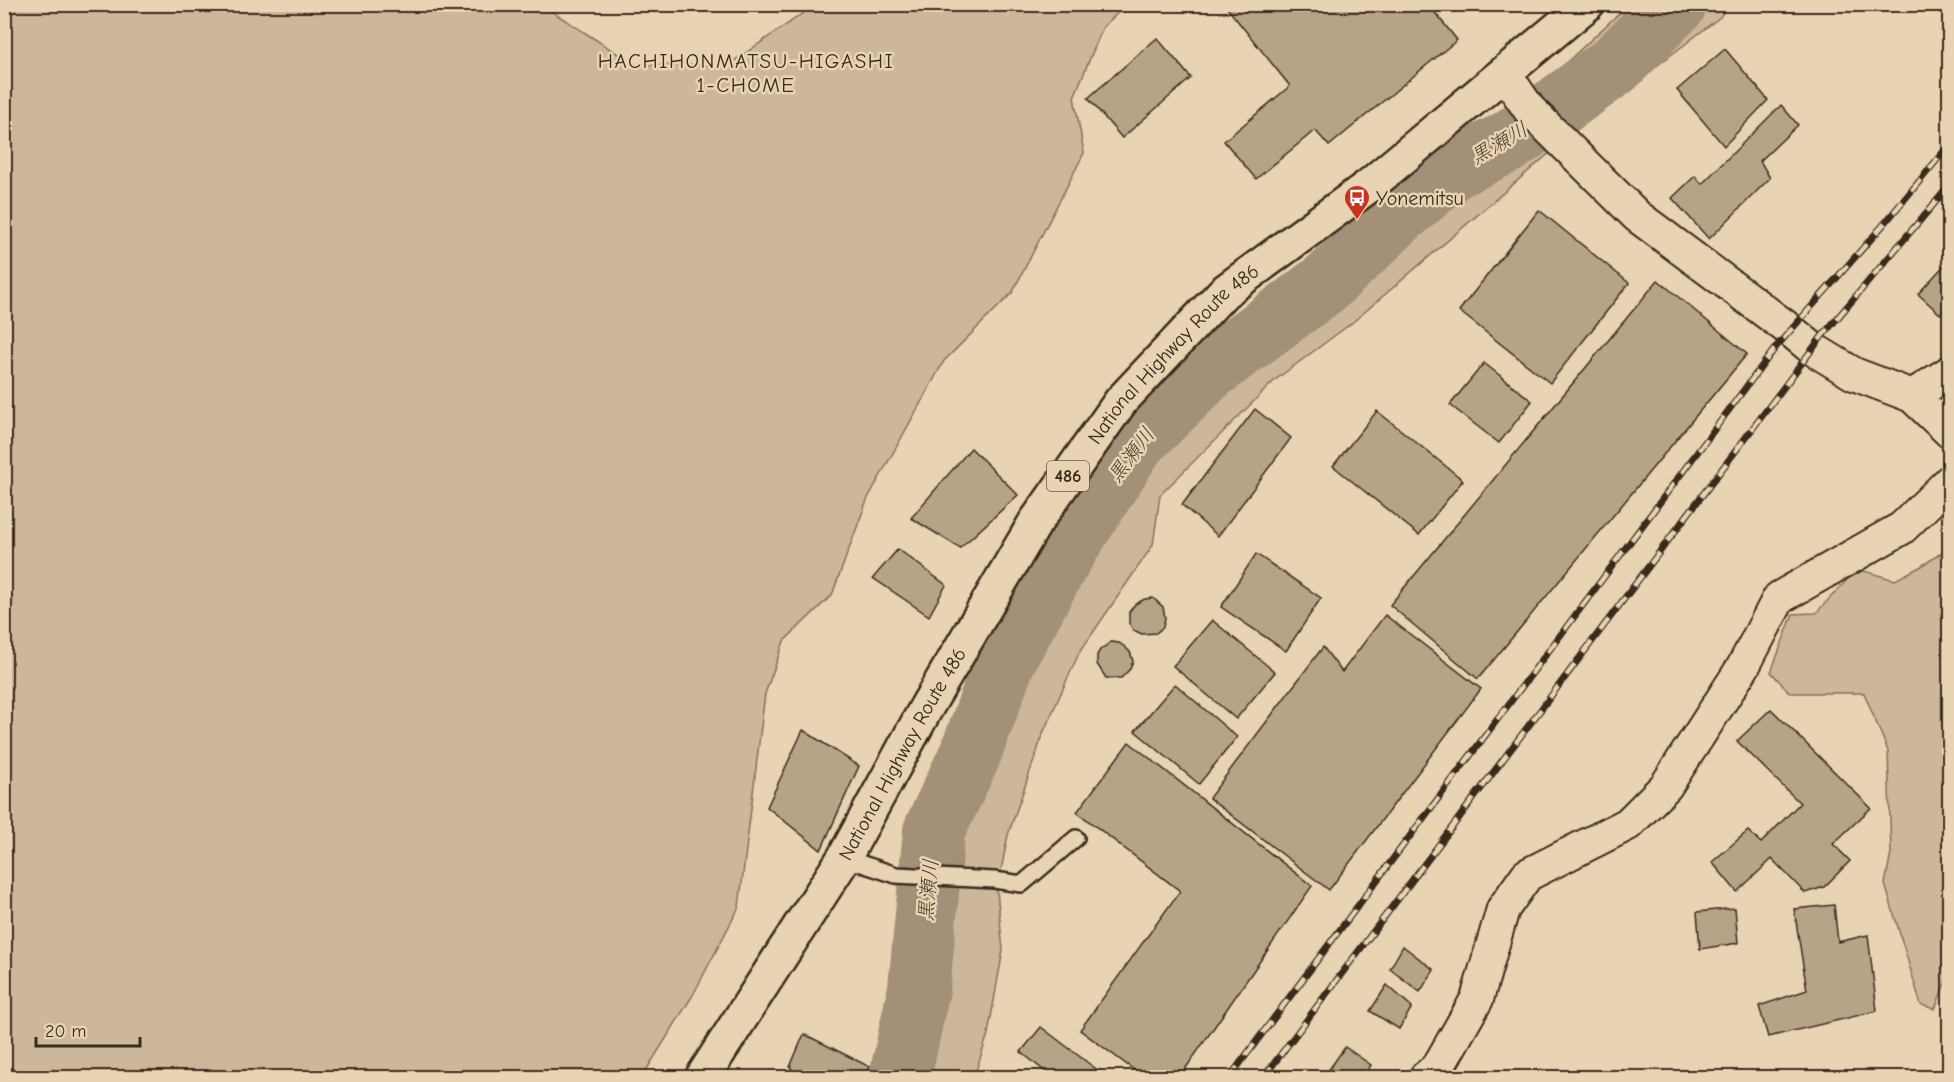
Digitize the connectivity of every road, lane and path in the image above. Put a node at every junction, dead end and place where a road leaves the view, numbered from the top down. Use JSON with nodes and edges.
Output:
{"nodes":[{"id":1,"x":1587,"y":4,"type":"edge"},
{"id":2,"x":1504,"y":74,"type":"junction"},
{"id":3,"x":1950,"y":372,"type":"edge"},
{"id":4,"x":1912,"y":396,"type":"junction"},
{"id":5,"x":1950,"y":432,"type":"edge"},
{"id":6,"x":1950,"y":481,"type":"edge"},
{"id":7,"x":1076,"y":838,"type":"dead end"},
{"id":8,"x":844,"y":858,"type":"junction"},
{"id":9,"x":702,"y":1077,"type":"edge"},
{"id":10,"x":1425,"y":1077,"type":"edge"}],
"edges":[{"from":1,"to":2,"type":"highway","name":"National Highway Route 486","number":"486"},
{"from":2,"to":4,"type":"street"},
{"from":2,"to":8,"type":"highway","name":"National Highway Route 486","number":"486"},
{"from":3,"to":4,"type":"street"},
{"from":4,"to":5,"type":"street"},
{"from":6,"to":10,"type":"street"},
{"from":7,"to":8,"type":"lane"},
{"from":8,"to":9,"type":"highway","name":"National Highway Route 486","number":"486"}]}
